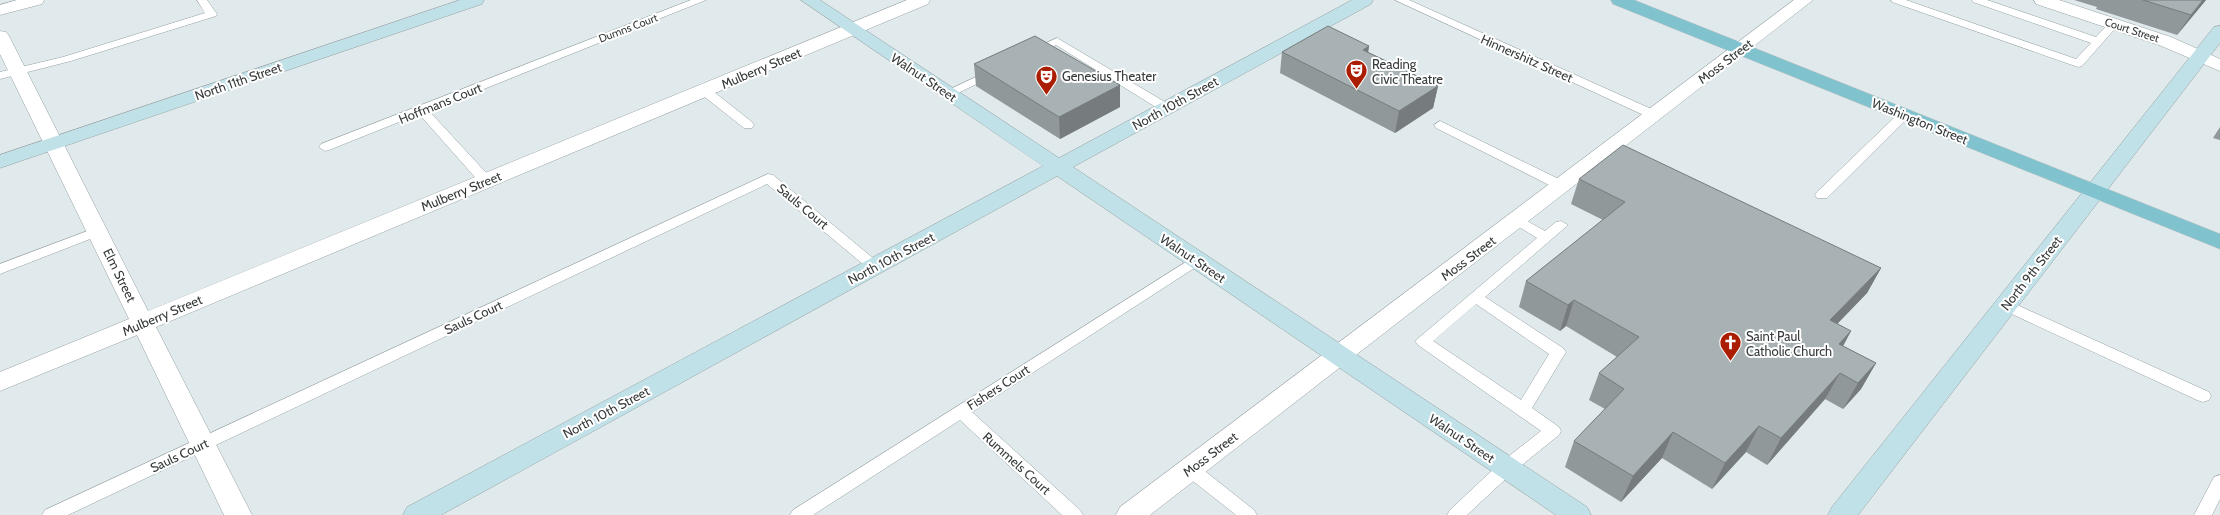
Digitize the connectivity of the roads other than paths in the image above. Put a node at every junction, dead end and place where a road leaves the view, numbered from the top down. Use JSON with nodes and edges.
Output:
{"nodes":[{"id":1,"x":36,"y":0,"type":"edge"},
{"id":2,"x":202,"y":0,"type":"edge"},
{"id":3,"x":476,"y":0,"type":"edge"},
{"id":4,"x":701,"y":0,"type":"edge"},
{"id":5,"x":810,"y":0,"type":"edge"},
{"id":6,"x":922,"y":0,"type":"edge"},
{"id":7,"x":1365,"y":0,"type":"edge"},
{"id":8,"x":1400,"y":0,"type":"edge"},
{"id":9,"x":1619,"y":0,"type":"edge"},
{"id":10,"x":1806,"y":0,"type":"edge"},
{"id":11,"x":1896,"y":0,"type":"edge"},
{"id":12,"x":1977,"y":0,"type":"edge"},
{"id":13,"x":2042,"y":0,"type":"edge"},
{"id":14,"x":0,"y":10,"type":"edge"},
{"id":15,"x":2114,"y":24,"type":"junction"},
{"id":16,"x":853,"y":29,"type":"junction"},
{"id":17,"x":2220,"y":31,"type":"edge"},
{"id":18,"x":0,"y":36,"type":"edge"},
{"id":19,"x":2098,"y":42,"type":"junction"},
{"id":20,"x":1741,"y":49,"type":"junction"},
{"id":21,"x":554,"y":56,"type":"joint"},
{"id":22,"x":1023,"y":57,"type":"edge"},
{"id":23,"x":2200,"y":57,"type":"junction"},
{"id":24,"x":2220,"y":66,"type":"edge"},
{"id":25,"x":1002,"y":67,"type":"edge"},
{"id":26,"x":8,"y":74,"type":"edge"},
{"id":27,"x":705,"y":91,"type":"junction"},
{"id":28,"x":948,"y":93,"type":"junction"},
{"id":29,"x":1166,"y":108,"type":"junction"},
{"id":30,"x":422,"y":110,"type":"junction"},
{"id":31,"x":1654,"y":115,"type":"junction"},
{"id":32,"x":1904,"y":115,"type":"junction"},
{"id":33,"x":748,"y":125,"type":"dead end"},
{"id":34,"x":1440,"y":125,"type":"dead end"},
{"id":35,"x":55,"y":143,"type":"junction"},
{"id":36,"x":324,"y":147,"type":"dead end"},
{"id":37,"x":0,"y":162,"type":"edge"},
{"id":38,"x":1059,"y":167,"type":"junction"},
{"id":39,"x":486,"y":181,"type":"junction"},
{"id":40,"x":1562,"y":186,"type":"junction"},
{"id":41,"x":2095,"y":192,"type":"junction"},
{"id":42,"x":1822,"y":195,"type":"dead end"},
{"id":43,"x":1518,"y":220,"type":"junction"},
{"id":44,"x":1561,"y":225,"type":"dead end"},
{"id":45,"x":98,"y":231,"type":"junction"},
{"id":46,"x":1546,"y":238,"type":"junction"},
{"id":47,"x":2220,"y":242,"type":"edge"},
{"id":48,"x":1197,"y":260,"type":"junction"},
{"id":49,"x":875,"y":267,"type":"junction"},
{"id":50,"x":0,"y":269,"type":"edge"},
{"id":51,"x":1475,"y":297,"type":"junction"},
{"id":52,"x":2006,"y":305,"type":"junction"},
{"id":53,"x":143,"y":322,"type":"junction"},
{"id":54,"x":1340,"y":356,"type":"junction"},
{"id":55,"x":0,"y":382,"type":"edge"},
{"id":56,"x":2202,"y":396,"type":"dead end"},
{"id":57,"x":1523,"y":410,"type":"junction"},
{"id":58,"x":960,"y":411,"type":"junction"},
{"id":59,"x":203,"y":444,"type":"junction"},
{"id":60,"x":1506,"y":468,"type":"junction"},
{"id":61,"x":1190,"y":469,"type":"junction"},
{"id":62,"x":2220,"y":482,"type":"edge"},
{"id":63,"x":51,"y":515,"type":"edge"},
{"id":64,"x":238,"y":515,"type":"edge"},
{"id":65,"x":417,"y":515,"type":"edge"},
{"id":66,"x":799,"y":515,"type":"edge"},
{"id":67,"x":1074,"y":515,"type":"edge"},
{"id":68,"x":1130,"y":515,"type":"edge"},
{"id":69,"x":1248,"y":515,"type":"edge"},
{"id":70,"x":1456,"y":515,"type":"edge"},
{"id":71,"x":1576,"y":515,"type":"edge"},
{"id":72,"x":1842,"y":515,"type":"edge"},
{"id":73,"x":2203,"y":515,"type":"edge"}],
"edges":[{"from":1,"to":14,"type":"street"},
{"from":2,"to":26,"type":"lane"},
{"from":3,"to":35,"type":"street","name":"North 11th Street"},
{"from":4,"to":21,"type":"lane","name":"Dumns Court"},
{"from":5,"to":16,"type":"street","name":"Walnut Street"},
{"from":6,"to":16,"type":"street","name":"Mulberry Street"},
{"from":7,"to":29,"type":"street","name":"North 10th Street"},
{"from":8,"to":31,"type":"lane","name":"Hinnershitz Street"},
{"from":9,"to":20,"type":"main road","name":"Washington Street"},
{"from":10,"to":20,"type":"street","name":"Moss Street"},
{"from":11,"to":19,"type":"lane"},
{"from":12,"to":19,"type":"lane"},
{"from":13,"to":15,"type":"street","name":"Court Street"},
{"from":15,"to":19,"type":"lane"},
{"from":15,"to":23,"type":"street","name":"Court Street"},
{"from":16,"to":27,"type":"street","name":"Mulberry Street"},
{"from":16,"to":28,"type":"street","name":"Walnut Street"},
{"from":17,"to":23,"type":"street","name":"North 9th Street"},
{"from":18,"to":26,"type":"street","name":"Elm Street"},
{"from":20,"to":31,"type":"street","name":"Moss Street"},
{"from":20,"to":32,"type":"main road","name":"Washington Street"},
{"from":21,"to":30,"type":"lane","name":"Hoffmans Court"},
{"from":22,"to":29,"type":"lane"},
{"from":23,"to":24,"type":"street","name":"Court Street"},
{"from":23,"to":41,"type":"street","name":"North 9th Street"},
{"from":25,"to":28,"type":"lane"},
{"from":26,"to":35,"type":"street","name":"Elm Street"},
{"from":27,"to":33,"type":"lane"},
{"from":27,"to":39,"type":"street","name":"Mulberry Street"},
{"from":28,"to":38,"type":"street","name":"Walnut Street"},
{"from":29,"to":38,"type":"street","name":"North 10th Street"},
{"from":30,"to":36,"type":"lane","name":"Hoffmans Court"},
{"from":30,"to":39,"type":"lane"},
{"from":31,"to":40,"type":"street","name":"Moss Street"},
{"from":32,"to":41,"type":"main road","name":"Washington Street"},
{"from":32,"to":42,"type":"lane"},
{"from":34,"to":40,"type":"lane"},
{"from":35,"to":37,"type":"street","name":"North 11th Street"},
{"from":35,"to":45,"type":"street","name":"Elm Street"},
{"from":38,"to":48,"type":"street","name":"Walnut Street"},
{"from":38,"to":49,"type":"street","name":"North 10th Street"},
{"from":39,"to":53,"type":"street","name":"Mulberry Street"},
{"from":40,"to":43,"type":"street","name":"Moss Street"},
{"from":41,"to":47,"type":"main road","name":"Washington Street"},
{"from":41,"to":52,"type":"street","name":"North 9th Street"},
{"from":43,"to":46,"type":"lane"},
{"from":43,"to":54,"type":"street","name":"Moss Street"},
{"from":44,"to":46,"type":"lane"},
{"from":45,"to":50,"type":"lane"},
{"from":45,"to":53,"type":"street","name":"Elm Street"},
{"from":46,"to":51,"type":"lane"},
{"from":48,"to":54,"type":"street","name":"Walnut Street"},
{"from":48,"to":58,"type":"lane","name":"Fishers Court"},
{"from":49,"to":59,"type":"lane","name":"Sauls Court"},
{"from":49,"to":65,"type":"street","name":"North 10th Street"},
{"from":51,"to":57,"type":"lane"},
{"from":51,"to":57,"type":"lane"},
{"from":52,"to":56,"type":"lane"},
{"from":52,"to":72,"type":"street","name":"North 9th Street"},
{"from":53,"to":55,"type":"street","name":"Mulberry Street"},
{"from":53,"to":59,"type":"street","name":"Elm Street"},
{"from":54,"to":60,"type":"street","name":"Walnut Street"},
{"from":54,"to":61,"type":"street","name":"Moss Street"},
{"from":57,"to":60,"type":"lane"},
{"from":58,"to":66,"type":"lane","name":"Fishers Court"},
{"from":58,"to":67,"type":"lane","name":"Rummels Court"},
{"from":59,"to":63,"type":"lane","name":"Sauls Court"},
{"from":59,"to":64,"type":"street","name":"Elm Street"},
{"from":60,"to":70,"type":"lane"},
{"from":60,"to":71,"type":"street","name":"Walnut Street"},
{"from":61,"to":68,"type":"street","name":"Moss Street"},
{"from":61,"to":69,"type":"lane"},
{"from":62,"to":73,"type":"lane"}]}
